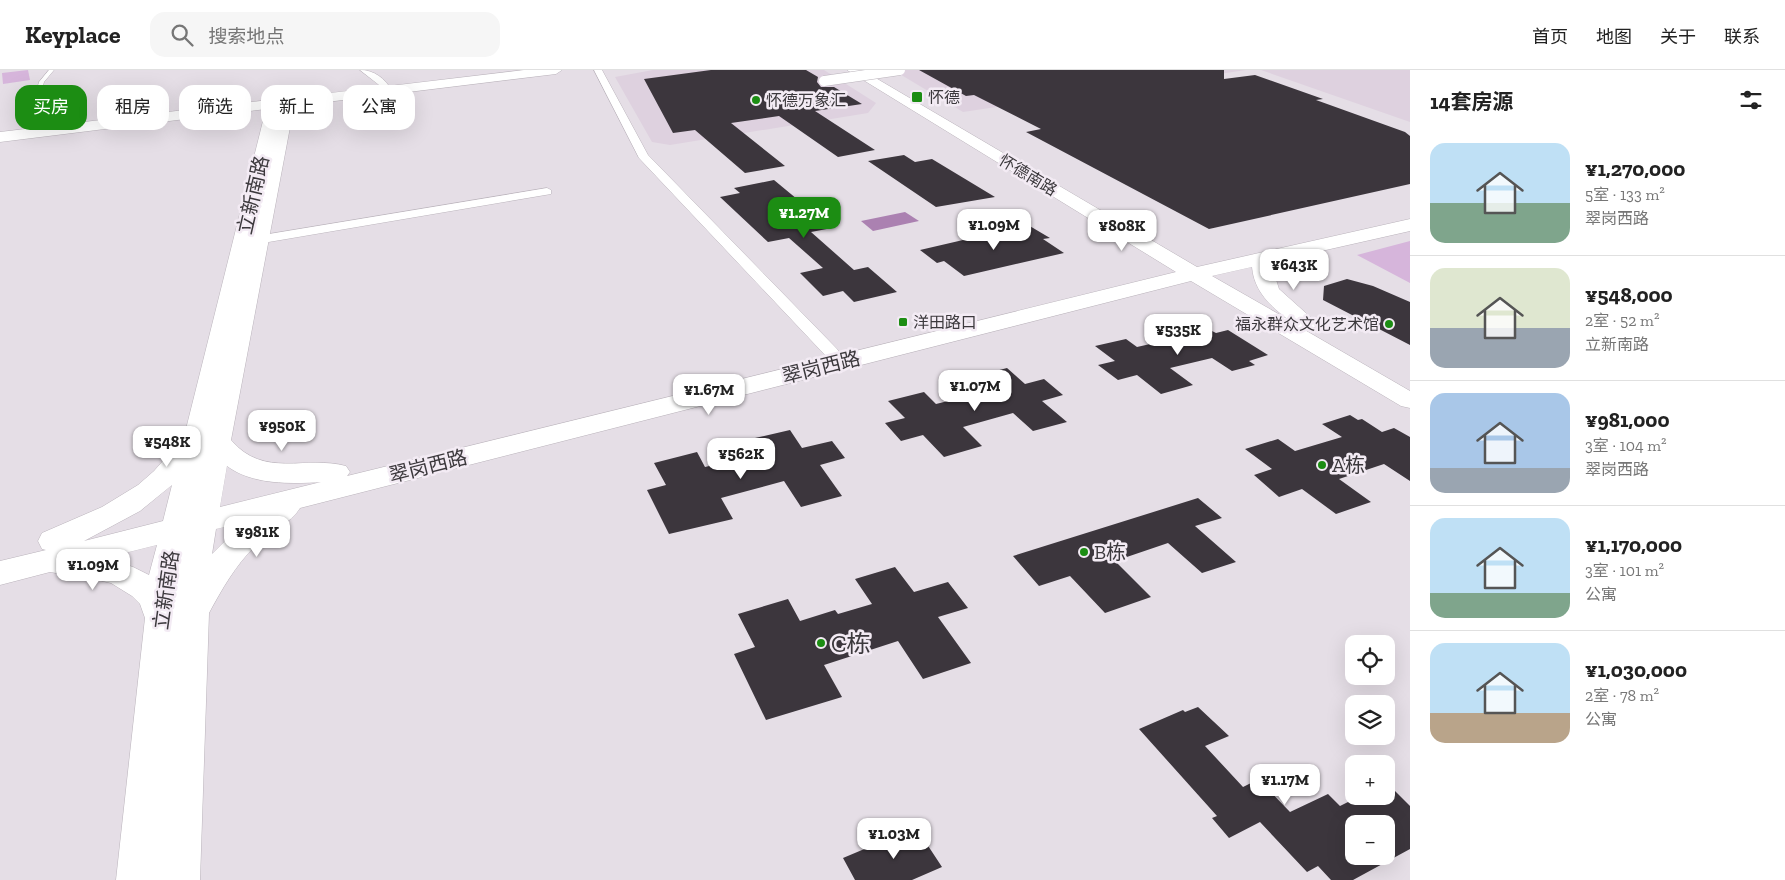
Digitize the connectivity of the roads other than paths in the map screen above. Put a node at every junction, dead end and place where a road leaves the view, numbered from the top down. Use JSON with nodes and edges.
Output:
{"nodes":[{"id":1,"x":52,"y":70,"type":"edge"},
{"id":2,"x":364,"y":70,"type":"edge"},
{"id":3,"x":491,"y":70,"type":"edge"},
{"id":4,"x":556,"y":70,"type":"edge"},
{"id":5,"x":598,"y":70,"type":"edge"},
{"id":6,"x":853,"y":70,"type":"edge"},
{"id":7,"x":869,"y":70,"type":"edge"},
{"id":8,"x":900,"y":70,"type":"edge"},
{"id":9,"x":824,"y":81,"type":"dead end"},
{"id":10,"x":40,"y":85,"type":"edge"},
{"id":11,"x":383,"y":85,"type":"edge"},
{"id":12,"x":397,"y":85,"type":"edge"},
{"id":13,"x":405,"y":85,"type":"edge"},
{"id":14,"x":261,"y":102,"type":"edge"},
{"id":15,"x":261,"y":103,"type":"edge"},
{"id":16,"x":0,"y":128,"type":"edge"},
{"id":17,"x":275,"y":130,"type":"edge"},
{"id":18,"x":0,"y":137,"type":"edge"},
{"id":19,"x":548,"y":192,"type":"dead end"},
{"id":20,"x":1410,"y":214,"type":"edge"},
{"id":21,"x":1410,"y":225,"type":"edge"},
{"id":22,"x":250,"y":241,"type":"junction"},
{"id":23,"x":1270,"y":257,"type":"junction"},
{"id":24,"x":1196,"y":268,"type":"junction"},
{"id":25,"x":1306,"y":323,"type":"junction"},
{"id":26,"x":831,"y":352,"type":"junction"},
{"id":27,"x":1410,"y":382,"type":"edge"},
{"id":28,"x":1410,"y":401,"type":"edge"},
{"id":29,"x":207,"y":439,"type":"junction"},
{"id":30,"x":336,"y":472,"type":"junction"},
{"id":31,"x":313,"y":494,"type":"junction"},
{"id":32,"x":191,"y":516,"type":"junction"},
{"id":33,"x":53,"y":541,"type":"junction"},
{"id":34,"x":0,"y":554,"type":"edge"},
{"id":35,"x":30,"y":565,"type":"junction"},
{"id":36,"x":0,"y":573,"type":"edge"},
{"id":37,"x":193,"y":613,"type":"junction"},
{"id":38,"x":161,"y":618,"type":"junction"},
{"id":39,"x":138,"y":880,"type":"edge"},
{"id":40,"x":179,"y":880,"type":"edge"}],
"edges":[{"from":1,"to":10,"type":"lane"},
{"from":2,"to":11,"type":"street"},
{"from":3,"to":12,"type":"main road"},
{"from":4,"to":13,"type":"main road"},
{"from":5,"to":26,"type":"street"},
{"from":6,"to":24,"type":"main road","name":"怀德南路"},
{"from":7,"to":24,"type":"main road","name":"怀德南路"},
{"from":8,"to":9,"type":"street","bridge":true},
{"from":14,"to":16,"type":"main road"},
{"from":15,"to":18,"type":"main road"},
{"from":17,"to":22,"type":"main road","name":"立新南路"},
{"from":19,"to":22,"type":"street"},
{"from":20,"to":24,"type":"main road","name":"翠岗西路"},
{"from":21,"to":23,"type":"main road","name":"翠岗西路"},
{"from":22,"to":29,"type":"main road","name":"立新南路"},
{"from":23,"to":24,"type":"main road","name":"翠岗西路"},
{"from":23,"to":25,"type":"main road"},
{"from":24,"to":25,"type":"main road","name":"怀德南路"},
{"from":24,"to":26,"type":"main road","name":"翠岗西路"},
{"from":24,"to":28,"type":"main road","name":"怀德南路"},
{"from":24,"to":31,"type":"main road","name":"翠岗西路"},
{"from":25,"to":27,"type":"main road","name":"怀德南路"},
{"from":26,"to":30,"type":"main road","name":"翠岗西路"},
{"from":29,"to":30,"type":"main road"},
{"from":29,"to":32,"type":"main road","name":"立新南路"},
{"from":29,"to":33,"type":"main road"},
{"from":30,"to":32,"type":"main road","name":"翠岗西路"},
{"from":31,"to":32,"type":"main road","name":"翠岗西路"},
{"from":31,"to":37,"type":"main road"},
{"from":32,"to":33,"type":"main road","name":"翠岗西路"},
{"from":32,"to":35,"type":"main road","name":"翠岗西路"},
{"from":32,"to":37,"type":"main road","name":"立新南路"},
{"from":32,"to":38,"type":"main road","name":"立新南路"},
{"from":33,"to":34,"type":"main road","name":"翠岗西路"},
{"from":35,"to":36,"type":"main road","name":"翠岗西路"},
{"from":35,"to":38,"type":"main road"},
{"from":37,"to":40,"type":"main road","name":"立新南路"},
{"from":38,"to":39,"type":"main road","name":"立新南路"}]}
